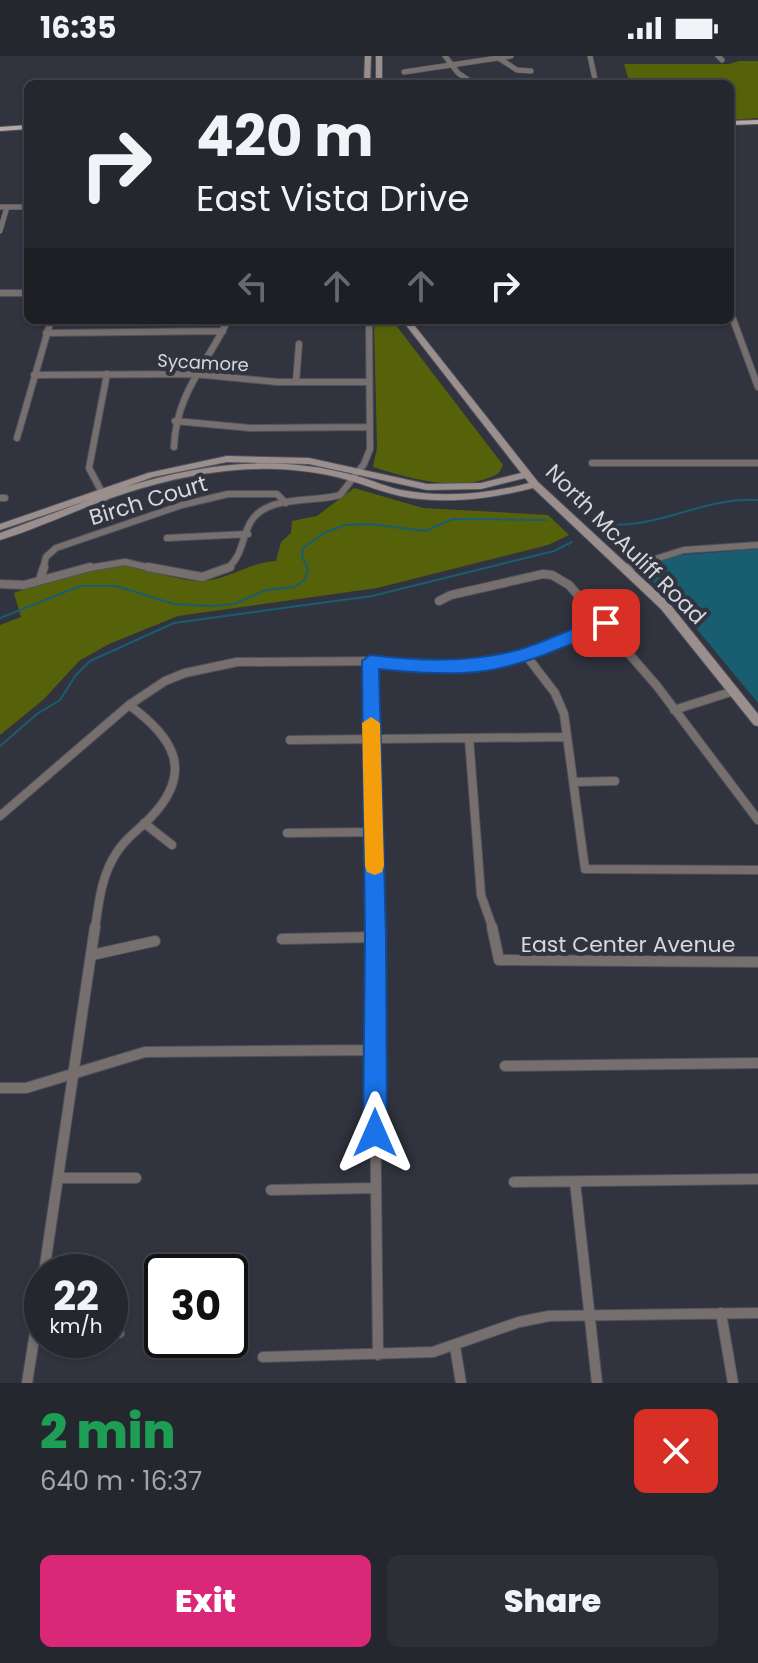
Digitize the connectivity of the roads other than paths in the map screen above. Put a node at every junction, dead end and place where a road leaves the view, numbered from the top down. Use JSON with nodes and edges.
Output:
{"nodes":[{"id":1,"x":368,"y":56,"type":"edge"},
{"id":2,"x":379,"y":56,"type":"edge"},
{"id":3,"x":445,"y":56,"type":"edge"},
{"id":4,"x":511,"y":56,"type":"edge"},
{"id":5,"x":590,"y":56,"type":"edge"},
{"id":6,"x":500,"y":59,"type":"junction"},
{"id":7,"x":454,"y":67,"type":"junction"},
{"id":8,"x":531,"y":71,"type":"dead end"},
{"id":9,"x":404,"y":72,"type":"dead end"},
{"id":10,"x":595,"y":79,"type":"dead end"},
{"id":11,"x":367,"y":80,"type":"edge"},
{"id":12,"x":379,"y":80,"type":"edge"},
{"id":13,"x":469,"y":80,"type":"edge"},
{"id":14,"x":758,"y":122,"type":"edge"},
{"id":15,"x":734,"y":123,"type":"edge"},
{"id":16,"x":0,"y":127,"type":"edge"},
{"id":17,"x":24,"y":127,"type":"edge"},
{"id":18,"x":4,"y":207,"type":"edge"},
{"id":19,"x":0,"y":231,"type":"edge"},
{"id":20,"x":0,"y":293,"type":"edge"},
{"id":21,"x":24,"y":293,"type":"edge"},
{"id":22,"x":734,"y":322,"type":"edge"},
{"id":23,"x":49,"y":324,"type":"edge"},
{"id":24,"x":226,"y":324,"type":"edge"},
{"id":25,"x":369,"y":324,"type":"edge"},
{"id":26,"x":409,"y":324,"type":"edge"},
{"id":27,"x":223,"y":331,"type":"junction"},
{"id":28,"x":46,"y":333,"type":"junction"},
{"id":29,"x":299,"y":344,"type":"dead end"},
{"id":30,"x":107,"y":374,"type":"junction"},
{"id":31,"x":194,"y":374,"type":"junction"},
{"id":32,"x":34,"y":375,"type":"junction"},
{"id":33,"x":296,"y":382,"type":"junction"},
{"id":34,"x":369,"y":382,"type":"junction"},
{"id":35,"x":758,"y":387,"type":"edge"},
{"id":36,"x":175,"y":421,"type":"junction"},
{"id":37,"x":370,"y":427,"type":"junction"},
{"id":38,"x":17,"y":438,"type":"dead end"},
{"id":39,"x":174,"y":447,"type":"dead end"},
{"id":40,"x":592,"y":463,"type":"dead end"},
{"id":41,"x":758,"y":463,"type":"edge"},
{"id":42,"x":356,"y":474,"type":"junction"},
{"id":43,"x":528,"y":474,"type":"junction"},
{"id":44,"x":535,"y":484,"type":"junction"},
{"id":45,"x":103,"y":495,"type":"junction"},
{"id":46,"x":286,"y":503,"type":"junction"},
{"id":47,"x":0,"y":527,"type":"edge"},
{"id":48,"x":248,"y":534,"type":"junction"},
{"id":49,"x":0,"y":537,"type":"edge"},
{"id":50,"x":167,"y":538,"type":"dead end"},
{"id":51,"x":758,"y":545,"type":"edge"},
{"id":52,"x":626,"y":568,"type":"junction"},
{"id":53,"x":40,"y":580,"type":"junction"},
{"id":54,"x":0,"y":584,"type":"edge"},
{"id":55,"x":439,"y":601,"type":"dead end"},
{"id":56,"x":606,"y":623,"type":"junction"},
{"id":57,"x":525,"y":654,"type":"junction"},
{"id":58,"x":370,"y":661,"type":"junction"},
{"id":59,"x":734,"y":691,"type":"junction"},
{"id":60,"x":129,"y":705,"type":"junction"},
{"id":61,"x":674,"y":710,"type":"junction"},
{"id":62,"x":758,"y":722,"type":"edge"},
{"id":63,"x":567,"y":737,"type":"junction"},
{"id":64,"x":469,"y":738,"type":"junction"},
{"id":65,"x":371,"y":739,"type":"junction"},
{"id":66,"x":290,"y":740,"type":"dead end"},
{"id":67,"x":615,"y":781,"type":"dead end"},
{"id":68,"x":575,"y":782,"type":"junction"},
{"id":69,"x":0,"y":816,"type":"edge"},
{"id":70,"x":758,"y":820,"type":"edge"},
{"id":71,"x":144,"y":823,"type":"junction"},
{"id":72,"x":374,"y":832,"type":"junction"},
{"id":73,"x":287,"y":833,"type":"dead end"},
{"id":74,"x":172,"y":845,"type":"dead end"},
{"id":75,"x":758,"y":870,"type":"edge"},
{"id":76,"x":376,"y":937,"type":"junction"},
{"id":77,"x":282,"y":939,"type":"dead end"},
{"id":78,"x":155,"y":941,"type":"dead end"},
{"id":79,"x":92,"y":955,"type":"junction"},
{"id":80,"x":758,"y":962,"type":"edge"},
{"id":81,"x":374,"y":1050,"type":"junction"},
{"id":82,"x":758,"y":1063,"type":"edge"},
{"id":83,"x":505,"y":1066,"type":"dead end"},
{"id":84,"x":73,"y":1073,"type":"junction"},
{"id":85,"x":0,"y":1088,"type":"edge"},
{"id":86,"x":59,"y":1178,"type":"junction"},
{"id":87,"x":136,"y":1178,"type":"dead end"},
{"id":88,"x":758,"y":1179,"type":"edge"},
{"id":89,"x":514,"y":1182,"type":"dead end"},
{"id":90,"x":575,"y":1182,"type":"junction"},
{"id":91,"x":376,"y":1188,"type":"junction"},
{"id":92,"x":271,"y":1190,"type":"dead end"},
{"id":93,"x":47,"y":1254,"type":"edge"},
{"id":94,"x":721,"y":1313,"type":"junction"},
{"id":95,"x":758,"y":1313,"type":"edge"},
{"id":96,"x":589,"y":1315,"type":"junction"},
{"id":97,"x":455,"y":1347,"type":"junction"},
{"id":98,"x":378,"y":1355,"type":"junction"},
{"id":99,"x":263,"y":1357,"type":"dead end"},
{"id":100,"x":33,"y":1358,"type":"edge"},
{"id":101,"x":27,"y":1383,"type":"edge"},
{"id":102,"x":461,"y":1383,"type":"edge"},
{"id":103,"x":597,"y":1383,"type":"edge"},
{"id":104,"x":733,"y":1383,"type":"edge"}],
"edges":[{"from":1,"to":11,"type":"street"},
{"from":2,"to":12,"type":"street"},
{"from":3,"to":7,"type":"street"},
{"from":4,"to":6,"type":"street"},
{"from":5,"to":10,"type":"street"},
{"from":6,"to":7,"type":"street"},
{"from":6,"to":8,"type":"street"},
{"from":7,"to":9,"type":"street"},
{"from":7,"to":13,"type":"street"},
{"from":14,"to":15,"type":"main road"},
{"from":16,"to":17,"type":"main road"},
{"from":18,"to":19,"type":"street"},
{"from":20,"to":21,"type":"street"},
{"from":22,"to":35,"type":"street"},
{"from":23,"to":28,"type":"street"},
{"from":24,"to":27,"type":"street"},
{"from":25,"to":34,"type":"street"},
{"from":26,"to":43,"type":"street","name":"North McAuliff Road"},
{"from":27,"to":28,"type":"street"},
{"from":27,"to":31,"type":"street"},
{"from":28,"to":32,"type":"street"},
{"from":29,"to":33,"type":"street"},
{"from":30,"to":31,"type":"street","name":"Sycamore"},
{"from":30,"to":32,"type":"street","name":"Sycamore"},
{"from":30,"to":45,"type":"street"},
{"from":31,"to":33,"type":"street","name":"Sycamore"},
{"from":31,"to":36,"type":"street"},
{"from":32,"to":38,"type":"street"},
{"from":33,"to":34,"type":"street","name":"Sycamore"},
{"from":34,"to":37,"type":"street"},
{"from":36,"to":37,"type":"street"},
{"from":36,"to":39,"type":"street"},
{"from":37,"to":42,"type":"street"},
{"from":40,"to":41,"type":"street"},
{"from":42,"to":43,"type":"street"},
{"from":42,"to":44,"type":"street"},
{"from":42,"to":45,"type":"street"},
{"from":42,"to":46,"type":"street"},
{"from":43,"to":44,"type":"street","name":"North McAuliff Road"},
{"from":44,"to":52,"type":"street","name":"North McAuliff Road"},
{"from":45,"to":47,"type":"street"},
{"from":45,"to":49,"type":"street"},
{"from":46,"to":48,"type":"street"},
{"from":46,"to":53,"type":"street","name":"Birch Court"},
{"from":48,"to":50,"type":"street"},
{"from":48,"to":53,"type":"street"},
{"from":51,"to":52,"type":"street"},
{"from":52,"to":59,"type":"street","name":"North McAuliff Road"},
{"from":53,"to":54,"type":"street"},
{"from":55,"to":56,"type":"street"},
{"from":56,"to":57,"type":"street"},
{"from":56,"to":61,"type":"street"},
{"from":57,"to":58,"type":"street"},
{"from":57,"to":63,"type":"street"},
{"from":58,"to":60,"type":"street"},
{"from":58,"to":65,"type":"street"},
{"from":59,"to":61,"type":"street"},
{"from":59,"to":62,"type":"street","name":"North McAuliff Road"},
{"from":60,"to":69,"type":"street"},
{"from":60,"to":71,"type":"street"},
{"from":61,"to":70,"type":"street"},
{"from":63,"to":64,"type":"street"},
{"from":63,"to":68,"type":"street"},
{"from":64,"to":65,"type":"street"},
{"from":64,"to":80,"type":"street","name":"East Center Avenue"},
{"from":65,"to":66,"type":"street"},
{"from":65,"to":72,"type":"street"},
{"from":67,"to":68,"type":"street"},
{"from":68,"to":75,"type":"street"},
{"from":71,"to":74,"type":"street"},
{"from":71,"to":79,"type":"street"},
{"from":72,"to":73,"type":"street"},
{"from":72,"to":76,"type":"street"},
{"from":76,"to":77,"type":"street"},
{"from":76,"to":81,"type":"street"},
{"from":78,"to":79,"type":"street"},
{"from":79,"to":84,"type":"street"},
{"from":81,"to":84,"type":"street"},
{"from":81,"to":91,"type":"street"},
{"from":82,"to":83,"type":"street"},
{"from":84,"to":85,"type":"street"},
{"from":84,"to":86,"type":"street"},
{"from":86,"to":87,"type":"street"},
{"from":86,"to":93,"type":"street"},
{"from":88,"to":90,"type":"street"},
{"from":89,"to":90,"type":"street"},
{"from":90,"to":96,"type":"street"},
{"from":91,"to":92,"type":"street"},
{"from":91,"to":98,"type":"street"},
{"from":94,"to":95,"type":"street"},
{"from":94,"to":96,"type":"street"},
{"from":94,"to":104,"type":"street"},
{"from":96,"to":97,"type":"street"},
{"from":96,"to":103,"type":"street"},
{"from":97,"to":98,"type":"street"},
{"from":97,"to":102,"type":"street"},
{"from":98,"to":99,"type":"street"},
{"from":100,"to":101,"type":"street"}]}
